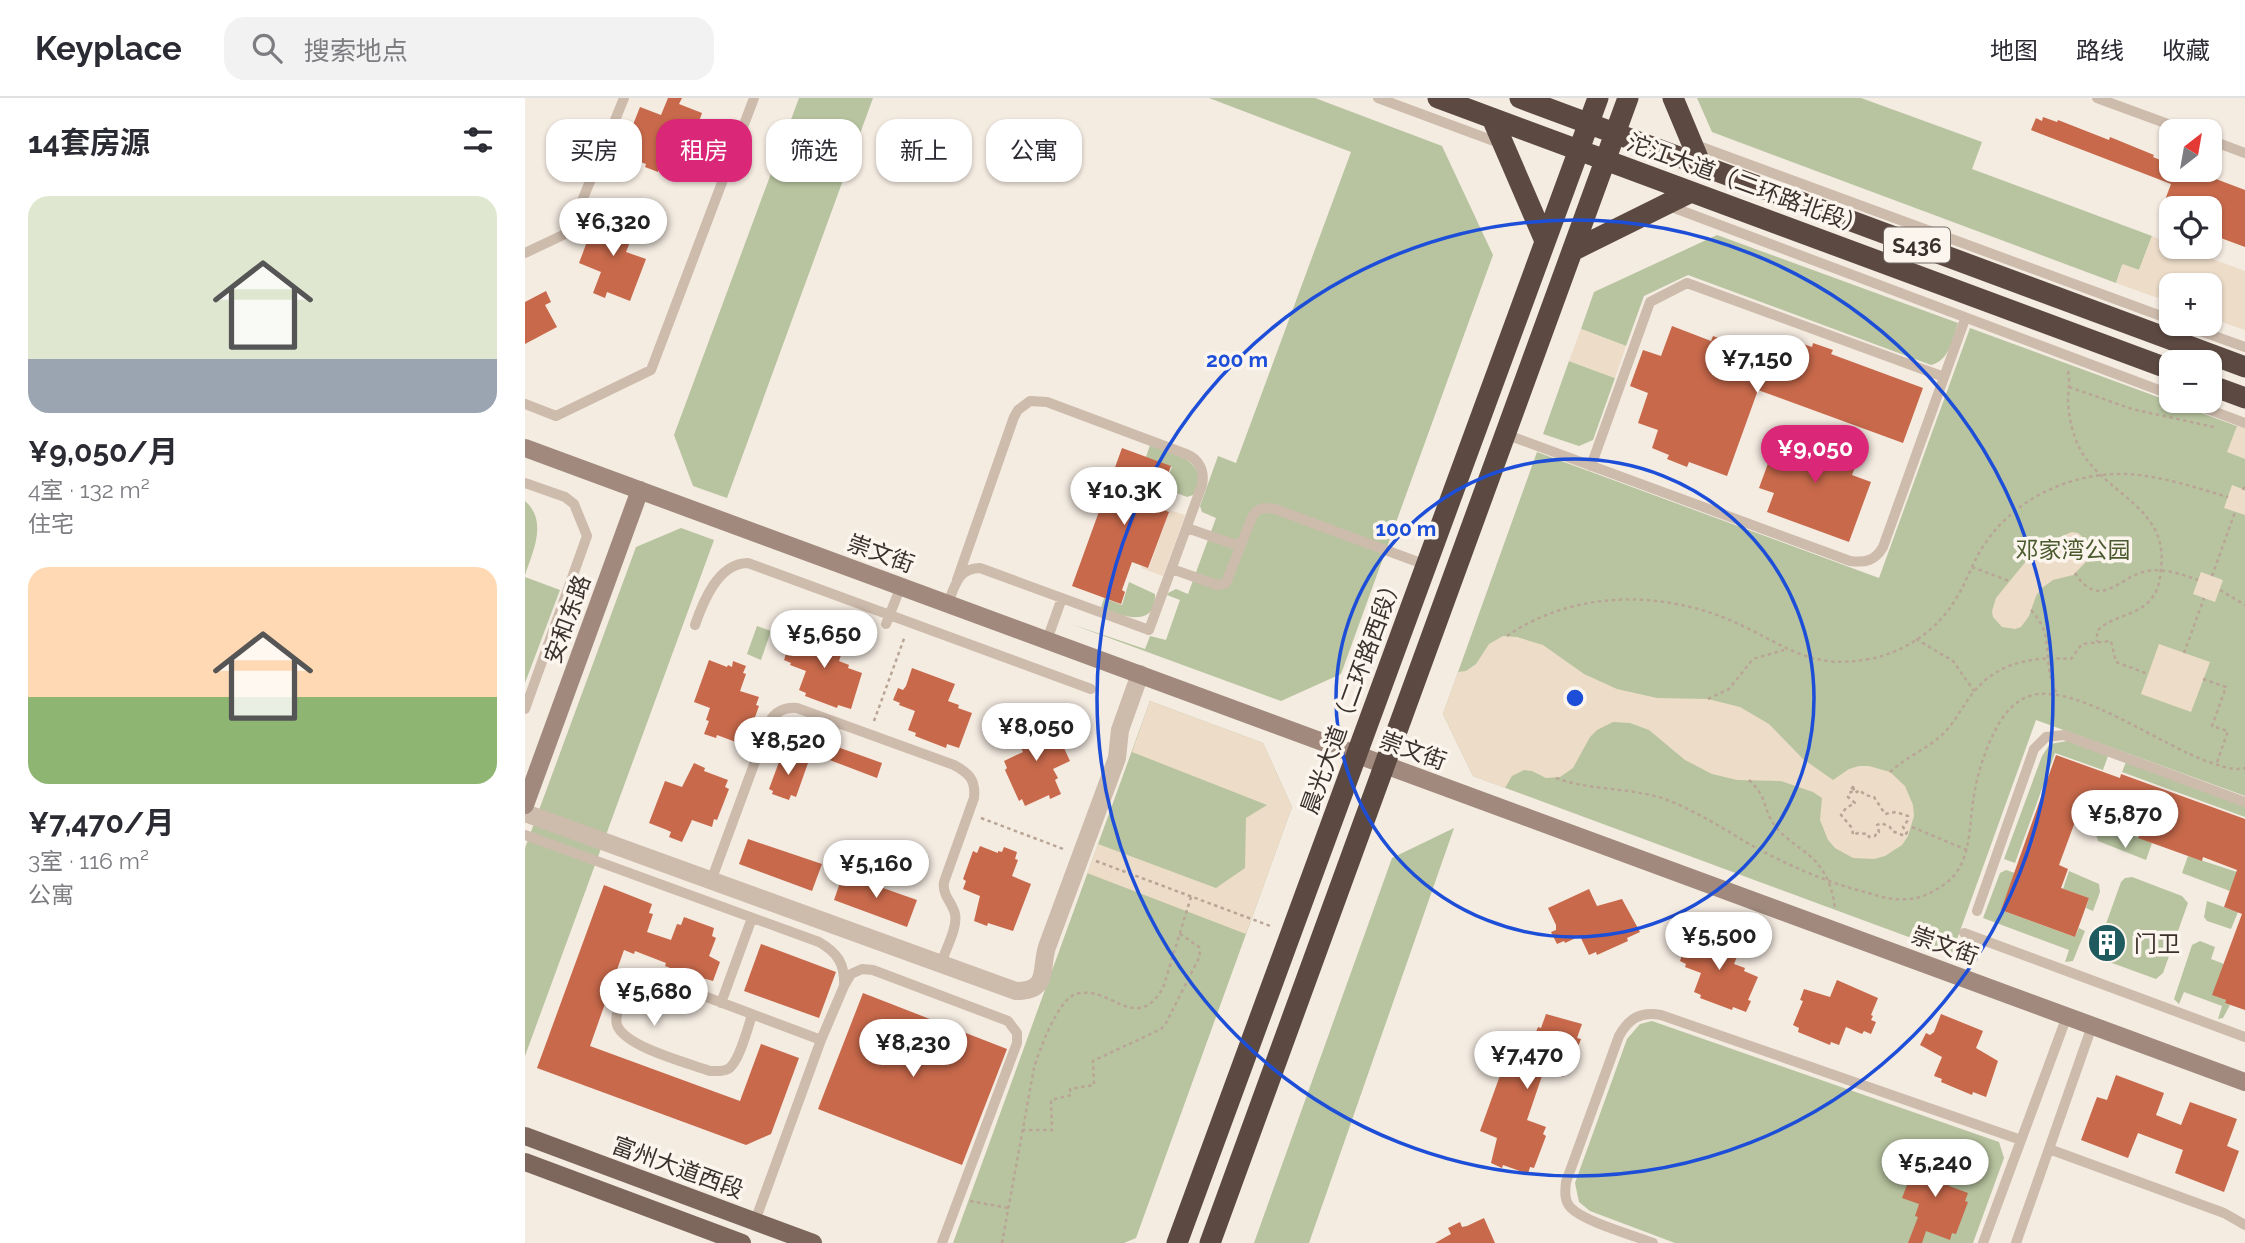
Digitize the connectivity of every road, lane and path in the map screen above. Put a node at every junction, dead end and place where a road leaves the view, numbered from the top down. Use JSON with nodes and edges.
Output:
{"nodes":[{"id":1,"x":624,"y":98,"type":"edge"},
{"id":2,"x":754,"y":98,"type":"edge"},
{"id":3,"x":1378,"y":98,"type":"edge"},
{"id":4,"x":1438,"y":98,"type":"edge"},
{"id":5,"x":1520,"y":98,"type":"edge"},
{"id":6,"x":1598,"y":98,"type":"edge"},
{"id":7,"x":1628,"y":98,"type":"edge"},
{"id":8,"x":1673,"y":98,"type":"edge"},
{"id":9,"x":2097,"y":98,"type":"edge"},
{"id":10,"x":1492,"y":118,"type":"junction"},
{"id":11,"x":2159,"y":121,"type":"edge"},
{"id":12,"x":1589,"y":123,"type":"junction"},
{"id":13,"x":1615,"y":133,"type":"junction"},
{"id":14,"x":1692,"y":144,"type":"junction"},
{"id":15,"x":1503,"y":145,"type":"junction"},
{"id":16,"x":2223,"y":145,"type":"edge"},
{"id":17,"x":1579,"y":150,"type":"junction"},
{"id":18,"x":2245,"y":153,"type":"edge"},
{"id":19,"x":1605,"y":160,"type":"junction"},
{"id":20,"x":1701,"y":165,"type":"junction"},
{"id":21,"x":1691,"y":192,"type":"junction"},
{"id":22,"x":1665,"y":205,"type":"junction"},
{"id":23,"x":1545,"y":241,"type":"junction"},
{"id":24,"x":1572,"y":251,"type":"junction"},
{"id":25,"x":525,"y":253,"type":"edge"},
{"id":26,"x":2159,"y":315,"type":"edge"},
{"id":27,"x":1965,"y":319,"type":"junction"},
{"id":28,"x":2214,"y":336,"type":"edge"},
{"id":29,"x":2245,"y":347,"type":"edge"},
{"id":30,"x":2065,"y":362,"type":"dead end"},
{"id":31,"x":2159,"y":365,"type":"edge"},
{"id":32,"x":2245,"y":366,"type":"edge"},
{"id":33,"x":1944,"y":377,"type":"junction"},
{"id":34,"x":2069,"y":387,"type":"junction"},
{"id":35,"x":2222,"y":389,"type":"edge"},
{"id":36,"x":2159,"y":390,"type":"edge"},
{"id":37,"x":2245,"y":398,"type":"edge"},
{"id":38,"x":525,"y":404,"type":"edge"},
{"id":39,"x":2218,"y":413,"type":"edge"},
{"id":40,"x":2245,"y":423,"type":"edge"},
{"id":41,"x":2223,"y":429,"type":"dead end"},
{"id":42,"x":1505,"y":434,"type":"junction"},
{"id":43,"x":525,"y":447,"type":"edge"},
{"id":44,"x":1591,"y":466,"type":"junction"},
{"id":45,"x":2099,"y":475,"type":"junction"},
{"id":46,"x":525,"y":483,"type":"edge"},
{"id":47,"x":2245,"y":484,"type":"edge"},
{"id":48,"x":2243,"y":489,"type":"dead end"},
{"id":49,"x":640,"y":490,"type":"junction"},
{"id":50,"x":2228,"y":497,"type":"dead end"},
{"id":51,"x":2235,"y":512,"type":"dead end"},
{"id":52,"x":1187,"y":527,"type":"junction"},
{"id":53,"x":1243,"y":539,"type":"junction"},
{"id":54,"x":968,"y":544,"type":"junction"},
{"id":55,"x":1426,"y":565,"type":"junction"},
{"id":56,"x":1972,"y":567,"type":"junction"},
{"id":57,"x":980,"y":568,"type":"junction"},
{"id":58,"x":1172,"y":569,"type":"junction"},
{"id":59,"x":2161,"y":570,"type":"junction"},
{"id":60,"x":2075,"y":573,"type":"dead end"},
{"id":61,"x":2212,"y":576,"type":"dead end"},
{"id":62,"x":957,"y":580,"type":"junction"},
{"id":63,"x":2198,"y":580,"type":"dead end"},
{"id":64,"x":2009,"y":581,"type":"dead end"},
{"id":65,"x":901,"y":586,"type":"junction"},
{"id":66,"x":2220,"y":590,"type":"dead end"},
{"id":67,"x":1062,"y":598,"type":"junction"},
{"id":68,"x":2204,"y":598,"type":"dead end"},
{"id":69,"x":948,"y":603,"type":"junction"},
{"id":70,"x":2245,"y":605,"type":"edge"},
{"id":71,"x":2031,"y":610,"type":"dead end"},
{"id":72,"x":888,"y":619,"type":"junction"},
{"id":73,"x":910,"y":622,"type":"junction"},
{"id":74,"x":695,"y":625,"type":"dead end"},
{"id":75,"x":1507,"y":636,"type":"dead end"},
{"id":76,"x":1916,"y":639,"type":"junction"},
{"id":77,"x":1047,"y":640,"type":"junction"},
{"id":78,"x":2097,"y":642,"type":"junction"},
{"id":79,"x":1786,"y":650,"type":"junction"},
{"id":80,"x":2184,"y":653,"type":"dead end"},
{"id":81,"x":2048,"y":657,"type":"junction"},
{"id":82,"x":1140,"y":674,"type":"junction"},
{"id":83,"x":2148,"y":674,"type":"dead end"},
{"id":84,"x":2203,"y":679,"type":"dead end"},
{"id":85,"x":1091,"y":689,"type":"dead end"},
{"id":86,"x":1974,"y":691,"type":"junction"},
{"id":87,"x":2057,"y":695,"type":"junction"},
{"id":88,"x":1708,"y":699,"type":"dead end"},
{"id":89,"x":525,"y":709,"type":"edge"},
{"id":90,"x":869,"y":734,"type":"junction"},
{"id":91,"x":1356,"y":755,"type":"junction"},
{"id":92,"x":2216,"y":765,"type":"junction"},
{"id":93,"x":1384,"y":766,"type":"junction"},
{"id":94,"x":2245,"y":768,"type":"edge"},
{"id":95,"x":1890,"y":772,"type":"dead end"},
{"id":96,"x":1556,"y":778,"type":"dead end"},
{"id":97,"x":1749,"y":780,"type":"dead end"},
{"id":98,"x":2245,"y":802,"type":"edge"},
{"id":99,"x":525,"y":805,"type":"edge"},
{"id":100,"x":1882,"y":810,"type":"joint"},
{"id":101,"x":525,"y":813,"type":"edge"},
{"id":102,"x":968,"y":814,"type":"junction"},
{"id":103,"x":1912,"y":827,"type":"dead end"},
{"id":104,"x":525,"y":835,"type":"edge"},
{"id":105,"x":1967,"y":850,"type":"junction"},
{"id":106,"x":1081,"y":855,"type":"junction"},
{"id":107,"x":711,"y":881,"type":"junction"},
{"id":108,"x":1829,"y":881,"type":"junction"},
{"id":109,"x":1191,"y":897,"type":"junction"},
{"id":110,"x":1835,"y":909,"type":"dead end"},
{"id":111,"x":1977,"y":911,"type":"dead end"},
{"id":112,"x":752,"y":918,"type":"junction"},
{"id":113,"x":1179,"y":933,"type":"junction"},
{"id":114,"x":1964,"y":933,"type":"dead end"},
{"id":115,"x":1290,"y":934,"type":"junction"},
{"id":116,"x":941,"y":964,"type":"junction"},
{"id":117,"x":844,"y":986,"type":"junction"},
{"id":118,"x":721,"y":1003,"type":"junction"},
{"id":119,"x":753,"y":1015,"type":"junction"},
{"id":120,"x":2067,"y":1016,"type":"junction"},
{"id":121,"x":2092,"y":1026,"type":"junction"},
{"id":122,"x":2245,"y":1037,"type":"edge"},
{"id":123,"x":821,"y":1040,"type":"junction"},
{"id":124,"x":2245,"y":1082,"type":"edge"},
{"id":125,"x":1022,"y":1130,"type":"junction"},
{"id":126,"x":525,"y":1136,"type":"edge"},
{"id":127,"x":2021,"y":1140,"type":"junction"},
{"id":128,"x":2049,"y":1149,"type":"junction"},
{"id":129,"x":525,"y":1162,"type":"edge"},
{"id":130,"x":959,"y":1199,"type":"junction"},
{"id":131,"x":1008,"y":1208,"type":"junction"},
{"id":132,"x":755,"y":1221,"type":"junction"},
{"id":133,"x":2245,"y":1225,"type":"edge"},
{"id":134,"x":742,"y":1243,"type":"edge"},
{"id":135,"x":813,"y":1243,"type":"edge"},
{"id":136,"x":942,"y":1243,"type":"edge"},
{"id":137,"x":1002,"y":1243,"type":"edge"},
{"id":138,"x":1177,"y":1243,"type":"edge"},
{"id":139,"x":1210,"y":1243,"type":"edge"},
{"id":140,"x":1653,"y":1243,"type":"edge"},
{"id":141,"x":1983,"y":1243,"type":"edge"},
{"id":142,"x":2016,"y":1243,"type":"edge"}],
"edges":[{"from":1,"to":25,"type":"lane"},
{"from":2,"to":38,"type":"lane"},
{"from":3,"to":15,"type":"lane"},
{"from":4,"to":10,"type":"highway","number":"S436"},
{"from":5,"to":12,"type":"highway","number":"S436"},
{"from":6,"to":12,"type":"highway","name":"晨光大道（二环路西段）"},
{"from":7,"to":13,"type":"highway"},
{"from":8,"to":14,"type":"highway"},
{"from":9,"to":11,"type":"lane"},
{"from":10,"to":15,"type":"highway"},
{"from":10,"to":17,"type":"highway","number":"S436"},
{"from":12,"to":13,"type":"highway","name":"沱江大道（二环路北段）","number":"S436"},
{"from":12,"to":17,"type":"highway","name":"晨光大道（二环路西段）"},
{"from":13,"to":19,"type":"highway"},
{"from":13,"to":20,"type":"highway","name":"沱江大道（二环路北段）","number":"S436"},
{"from":14,"to":20,"type":"highway"},
{"from":14,"to":26,"type":"lane"},
{"from":15,"to":23,"type":"highway"},
{"from":16,"to":18,"type":"lane"},
{"from":17,"to":19,"type":"highway","name":"沱江大道（二环路北段）","number":"S436"},
{"from":17,"to":23,"type":"highway","name":"晨光大道（二环路西段）"},
{"from":19,"to":21,"type":"highway","name":"沱江大道（二环路北段）","number":"S436"},
{"from":19,"to":24,"type":"highway"},
{"from":20,"to":32,"type":"highway","name":"沱江大道（二环路北段）","number":"S436"},
{"from":21,"to":22,"type":"highway"},
{"from":21,"to":31,"type":"highway","name":"沱江大道（二环路北段）","number":"S436"},
{"from":22,"to":24,"type":"highway"},
{"from":22,"to":27,"type":"lane"},
{"from":23,"to":55,"type":"highway","name":"晨光大道（二环路西段）"},
{"from":24,"to":42,"type":"highway"},
{"from":27,"to":33,"type":"lane"},
{"from":27,"to":36,"type":"lane"},
{"from":28,"to":29,"type":"lane"},
{"from":30,"to":34,"type":"path"},
{"from":33,"to":44,"type":"lane"},
{"from":33,"to":44,"type":"lane"},
{"from":34,"to":41,"type":"path"},
{"from":34,"to":45,"type":"path"},
{"from":35,"to":37,"type":"highway"},
{"from":39,"to":40,"type":"lane"},
{"from":42,"to":44,"type":"lane"},
{"from":42,"to":93,"type":"highway"},
{"from":43,"to":49,"type":"street","name":"崇文街"},
{"from":45,"to":50,"type":"path"},
{"from":45,"to":56,"type":"path"},
{"from":45,"to":59,"type":"path"},
{"from":46,"to":89,"type":"lane"},
{"from":47,"to":48,"type":"path"},
{"from":49,"to":65,"type":"street","name":"崇文街"},
{"from":49,"to":99,"type":"street","name":"安和东路"},
{"from":51,"to":61,"type":"path"},
{"from":52,"to":53,"type":"lane"},
{"from":52,"to":54,"type":"lane"},
{"from":52,"to":58,"type":"lane"},
{"from":53,"to":55,"type":"lane"},
{"from":53,"to":58,"type":"lane"},
{"from":54,"to":57,"type":"lane"},
{"from":54,"to":62,"type":"lane"},
{"from":55,"to":91,"type":"highway","name":"晨光大道（二环路西段）"},
{"from":56,"to":64,"type":"path"},
{"from":56,"to":76,"type":"path"},
{"from":57,"to":62,"type":"lane"},
{"from":57,"to":67,"type":"lane"},
{"from":58,"to":67,"type":"lane"},
{"from":59,"to":60,"type":"path"},
{"from":59,"to":63,"type":"path"},
{"from":59,"to":78,"type":"path"},
{"from":62,"to":69,"type":"lane"},
{"from":65,"to":69,"type":"street","name":"崇文街"},
{"from":65,"to":72,"type":"lane"},
{"from":66,"to":70,"type":"path"},
{"from":67,"to":77,"type":"lane"},
{"from":68,"to":80,"type":"path"},
{"from":69,"to":77,"type":"street","name":"崇文街"},
{"from":71,"to":81,"type":"path"},
{"from":72,"to":73,"type":"lane"},
{"from":72,"to":74,"type":"lane"},
{"from":73,"to":85,"type":"lane"},
{"from":73,"to":90,"type":"path"},
{"from":75,"to":79,"type":"path"},
{"from":76,"to":79,"type":"path"},
{"from":76,"to":86,"type":"path"},
{"from":77,"to":82,"type":"street","name":"崇文街"},
{"from":78,"to":81,"type":"path"},
{"from":78,"to":83,"type":"path"},
{"from":79,"to":88,"type":"path"},
{"from":81,"to":86,"type":"path"},
{"from":81,"to":87,"type":"path"},
{"from":82,"to":91,"type":"street","name":"崇文街"},
{"from":82,"to":106,"type":"street"},
{"from":84,"to":92,"type":"path"},
{"from":86,"to":95,"type":"path"},
{"from":87,"to":92,"type":"path"},
{"from":87,"to":105,"type":"path"},
{"from":90,"to":102,"type":"lane"},
{"from":90,"to":107,"type":"lane"},
{"from":91,"to":93,"type":"street","name":"崇文街"},
{"from":91,"to":115,"type":"highway","name":"晨光大道（二环路西段）"},
{"from":92,"to":94,"type":"path"},
{"from":93,"to":120,"type":"street","name":"崇文街"},
{"from":93,"to":139,"type":"highway"},
{"from":96,"to":108,"type":"path"},
{"from":97,"to":108,"type":"path"},
{"from":98,"to":111,"type":"lane"},
{"from":100,"to":100,"type":"path"},
{"from":101,"to":107,"type":"street"},
{"from":102,"to":106,"type":"path"},
{"from":102,"to":116,"type":"lane"},
{"from":103,"to":105,"type":"path"},
{"from":104,"to":112,"type":"lane"},
{"from":105,"to":108,"type":"path"},
{"from":106,"to":109,"type":"path"},
{"from":106,"to":116,"type":"street"},
{"from":107,"to":116,"type":"street"},
{"from":108,"to":110,"type":"path"},
{"from":109,"to":113,"type":"path"},
{"from":109,"to":115,"type":"path"},
{"from":112,"to":117,"type":"lane"},
{"from":112,"to":118,"type":"lane"},
{"from":113,"to":125,"type":"path"},
{"from":113,"to":125,"type":"path"},
{"from":114,"to":122,"type":"lane"},
{"from":115,"to":138,"type":"highway","name":"晨光大道（二环路西段）"},
{"from":117,"to":123,"type":"lane"},
{"from":117,"to":130,"type":"lane"},
{"from":118,"to":119,"type":"lane"},
{"from":118,"to":119,"type":"lane"},
{"from":119,"to":123,"type":"lane"},
{"from":120,"to":121,"type":"street","name":"崇文街"},
{"from":120,"to":127,"type":"lane"},
{"from":121,"to":124,"type":"street","name":"崇文街"},
{"from":121,"to":128,"type":"lane"},
{"from":123,"to":132,"type":"lane"},
{"from":125,"to":131,"type":"path"},
{"from":126,"to":132,"type":"main road","name":"富州大道西段"},
{"from":127,"to":140,"type":"lane"},
{"from":127,"to":141,"type":"lane"},
{"from":128,"to":133,"type":"lane"},
{"from":128,"to":142,"type":"lane"},
{"from":129,"to":134,"type":"main road"},
{"from":130,"to":131,"type":"path"},
{"from":130,"to":136,"type":"lane"},
{"from":131,"to":137,"type":"path"},
{"from":132,"to":135,"type":"main road","name":"富州大道西段"}]}
